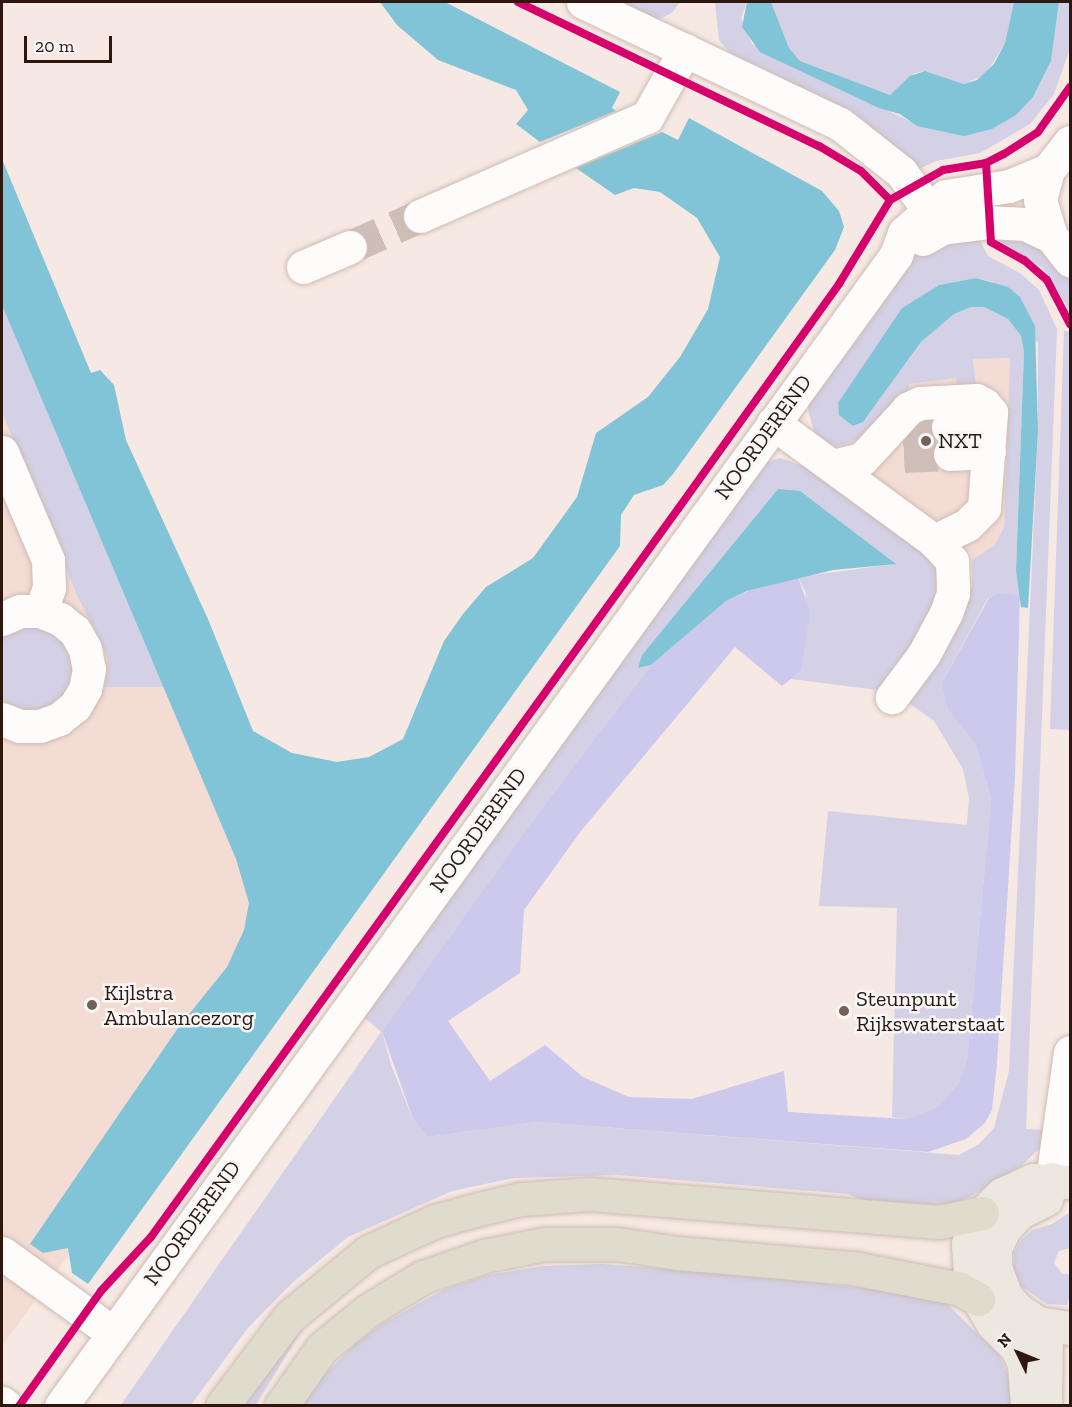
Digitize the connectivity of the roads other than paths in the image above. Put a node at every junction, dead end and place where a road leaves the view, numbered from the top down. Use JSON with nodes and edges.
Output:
{"nodes":[{"id":1,"x":583,"y":2,"type":"edge"},
{"id":2,"x":685,"y":50,"type":"junction"},
{"id":3,"x":1071,"y":142,"type":"edge"},
{"id":4,"x":1048,"y":170,"type":"junction"},
{"id":5,"x":420,"y":216,"type":"tunnel mouth"},
{"id":6,"x":935,"y":218,"type":"junction"},
{"id":7,"x":351,"y":247,"type":"tunnel mouth"},
{"id":8,"x":1061,"y":248,"type":"edge"},
{"id":9,"x":303,"y":267,"type":"dead end"},
{"id":10,"x":773,"y":423,"type":"junction"},
{"id":11,"x":990,"y":438,"type":"junction"},
{"id":12,"x":949,"y":440,"type":"tunnel mouth"},
{"id":13,"x":2,"y":452,"type":"edge"},
{"id":14,"x":847,"y":462,"type":"junction"},
{"id":15,"x":934,"y":542,"type":"junction"},
{"id":16,"x":40,"y":611,"type":"junction"},
{"id":17,"x":2,"y":619,"type":"edge"},
{"id":18,"x":892,"y":697,"type":"dead end"},
{"id":19,"x":2,"y":719,"type":"edge"},
{"id":20,"x":1071,"y":1052,"type":"edge"},
{"id":21,"x":1061,"y":1181,"type":"edge"},
{"id":22,"x":982,"y":1213,"type":"junction"},
{"id":23,"x":2,"y":1253,"type":"edge"},
{"id":24,"x":983,"y":1285,"type":"junction"},
{"id":25,"x":1038,"y":1323,"type":"junction"},
{"id":26,"x":1071,"y":1328,"type":"edge"},
{"id":27,"x":112,"y":1333,"type":"junction"},
{"id":28,"x":2,"y":1403,"type":"edge"},
{"id":29,"x":6,"y":1406,"type":"edge"},
{"id":30,"x":61,"y":1406,"type":"edge"},
{"id":31,"x":222,"y":1406,"type":"edge"},
{"id":32,"x":281,"y":1406,"type":"edge"},
{"id":33,"x":1028,"y":1406,"type":"edge"},
{"id":34,"x":1045,"y":1406,"type":"edge"}],
"edges":[{"from":1,"to":2,"type":"street"},
{"from":2,"to":5,"type":"street"},
{"from":2,"to":6,"type":"street"},
{"from":3,"to":4,"type":"street"},
{"from":4,"to":6,"type":"street","name":"NOORDEREND"},
{"from":4,"to":8,"type":"street"},
{"from":6,"to":8,"type":"street"},
{"from":6,"to":10,"type":"street","name":"NOORDEREND"},
{"from":7,"to":9,"type":"street"},
{"from":10,"to":14,"type":"street"},
{"from":10,"to":27,"type":"street","name":"NOORDEREND"},
{"from":11,"to":12,"type":"street"},
{"from":11,"to":14,"type":"street"},
{"from":11,"to":15,"type":"street"},
{"from":13,"to":16,"type":"street"},
{"from":14,"to":15,"type":"street"},
{"from":15,"to":18,"type":"street"},
{"from":16,"to":17,"type":"street"},
{"from":16,"to":19,"type":"street"},
{"from":20,"to":21,"type":"street"},
{"from":21,"to":22,"type":"main road"},
{"from":21,"to":24,"type":"main road"},
{"from":22,"to":24,"type":"main road"},
{"from":22,"to":31,"type":"highway"},
{"from":23,"to":27,"type":"street"},
{"from":24,"to":25,"type":"main road"},
{"from":24,"to":32,"type":"highway"},
{"from":24,"to":33,"type":"main road"},
{"from":25,"to":26,"type":"main road"},
{"from":25,"to":34,"type":"main road"},
{"from":27,"to":30,"type":"street","name":"NOORDEREND"},
{"from":28,"to":29,"type":"street"}]}
